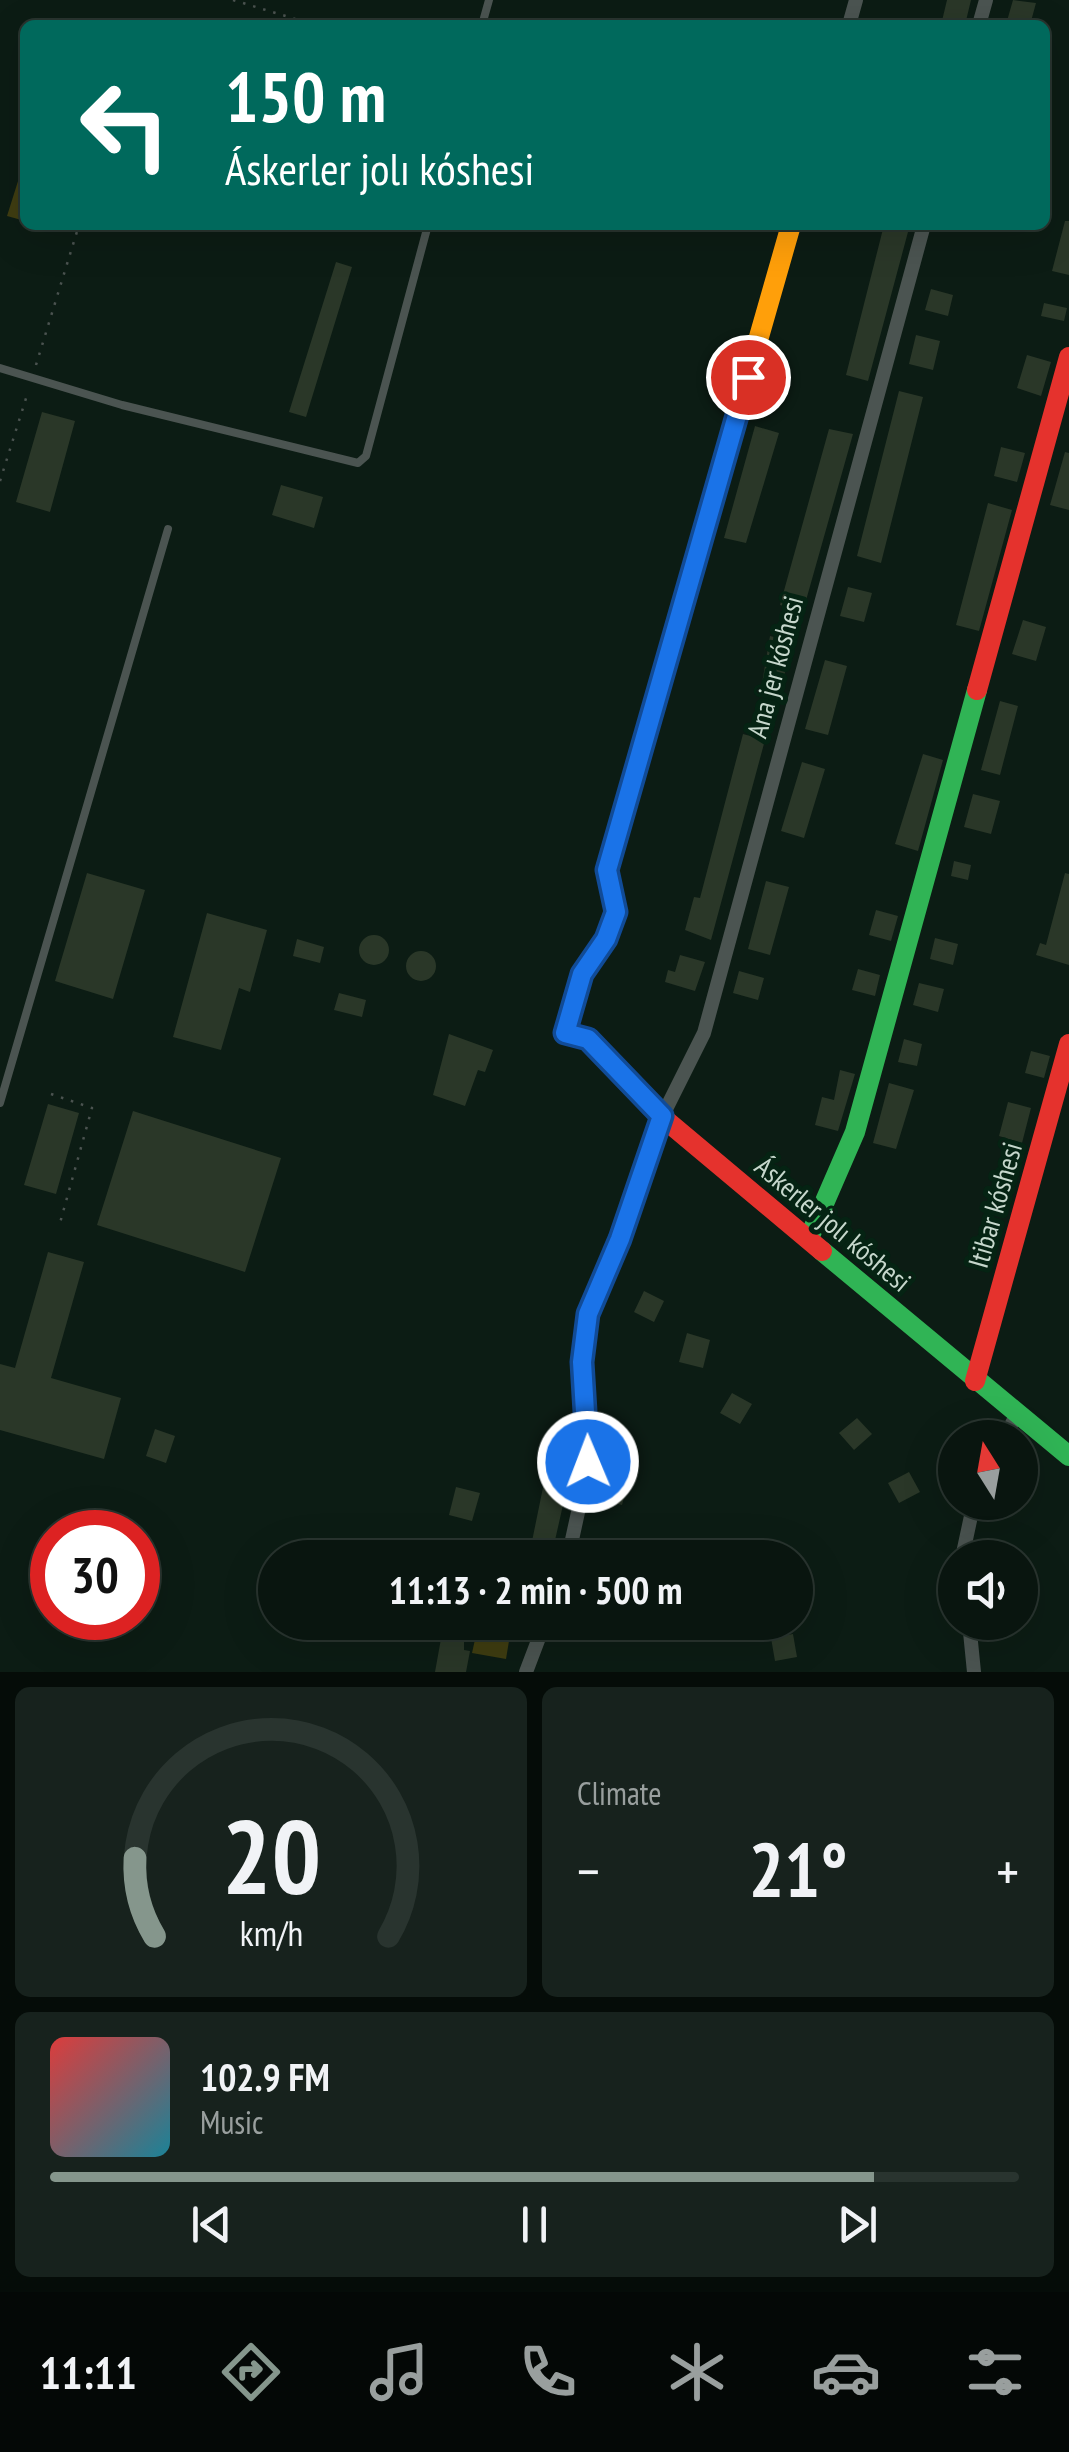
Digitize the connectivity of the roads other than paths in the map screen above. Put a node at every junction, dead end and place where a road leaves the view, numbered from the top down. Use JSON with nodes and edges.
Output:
{"nodes":[{"id":1,"x":427,"y":230,"type":"edge"},
{"id":2,"x":791,"y":230,"type":"edge"},
{"id":3,"x":923,"y":230,"type":"edge"},
{"id":4,"x":1069,"y":357,"type":"edge"},
{"id":5,"x":0,"y":368,"type":"edge"},
{"id":6,"x":168,"y":528,"type":"dead end"},
{"id":7,"x":1069,"y":1044,"type":"edge"},
{"id":8,"x":0,"y":1102,"type":"edge"},
{"id":9,"x":662,"y":1116,"type":"junction"},
{"id":10,"x":809,"y":1238,"type":"junction"},
{"id":11,"x":975,"y":1381,"type":"junction"},
{"id":12,"x":1016,"y":1414,"type":"junction"},
{"id":13,"x":1013,"y":1420,"type":"edge"},
{"id":14,"x":1069,"y":1456,"type":"edge"},
{"id":15,"x":572,"y":1540,"type":"edge"},
{"id":16,"x":538,"y":1640,"type":"edge"},
{"id":17,"x":971,"y":1640,"type":"edge"},
{"id":18,"x":526,"y":1672,"type":"edge"},
{"id":19,"x":974,"y":1672,"type":"edge"}],
"edges":[{"from":1,"to":5,"type":"lane"},
{"from":2,"to":9,"type":"street","name":"Áskerler jolı kóshesi"},
{"from":3,"to":9,"type":"street","name":"Ana jer kóshesi"},
{"from":4,"to":10,"type":"street"},
{"from":6,"to":8,"type":"lane"},
{"from":7,"to":11,"type":"street","name":"Itibar kóshesi"},
{"from":9,"to":10,"type":"street","name":"Áskerler jolı kóshesi"},
{"from":9,"to":15,"type":"street","name":"Ana jer kóshesi"},
{"from":10,"to":11,"type":"street","name":"Áskerler jolı kóshesi"},
{"from":11,"to":12,"type":"street","name":"Áskerler jolı kóshesi"},
{"from":12,"to":13,"type":"street"},
{"from":12,"to":14,"type":"street","name":"Áskerler jolı kóshesi"},
{"from":16,"to":18,"type":"street"},
{"from":17,"to":19,"type":"street"}]}
